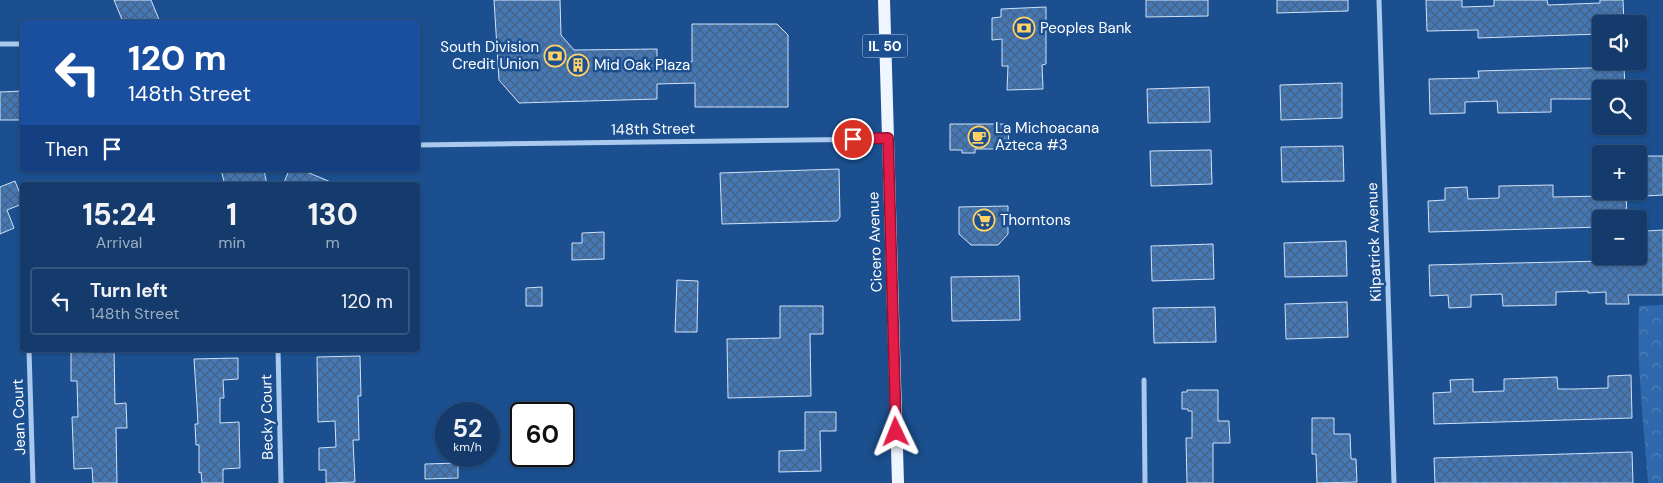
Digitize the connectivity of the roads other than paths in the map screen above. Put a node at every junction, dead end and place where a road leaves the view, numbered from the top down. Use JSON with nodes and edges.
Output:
{"nodes":[{"id":1,"x":884,"y":0,"type":"edge"},
{"id":2,"x":1379,"y":0,"type":"edge"},
{"id":3,"x":0,"y":44,"type":"edge"},
{"id":4,"x":20,"y":44,"type":"edge"},
{"id":5,"x":888,"y":138,"type":"junction"},
{"id":6,"x":420,"y":146,"type":"edge"},
{"id":7,"x":30,"y":352,"type":"edge"},
{"id":8,"x":278,"y":352,"type":"edge"},
{"id":9,"x":1144,"y":380,"type":"dead end"},
{"id":10,"x":33,"y":483,"type":"edge"},
{"id":11,"x":281,"y":483,"type":"edge"},
{"id":12,"x":898,"y":483,"type":"edge"},
{"id":13,"x":1145,"y":483,"type":"edge"},
{"id":14,"x":1394,"y":483,"type":"edge"}],
"edges":[{"from":1,"to":5,"type":"main road","name":"Cicero Avenue","number":"IL 50"},
{"from":2,"to":14,"type":"street","name":"Kilpatrick Avenue"},
{"from":3,"to":4,"type":"street"},
{"from":5,"to":6,"type":"street","name":"148th Street"},
{"from":5,"to":12,"type":"main road","name":"Cicero Avenue","number":"IL 50"},
{"from":7,"to":10,"type":"street","name":"Jean Court"},
{"from":8,"to":11,"type":"street","name":"Becky Court"},
{"from":9,"to":13,"type":"street"}]}
